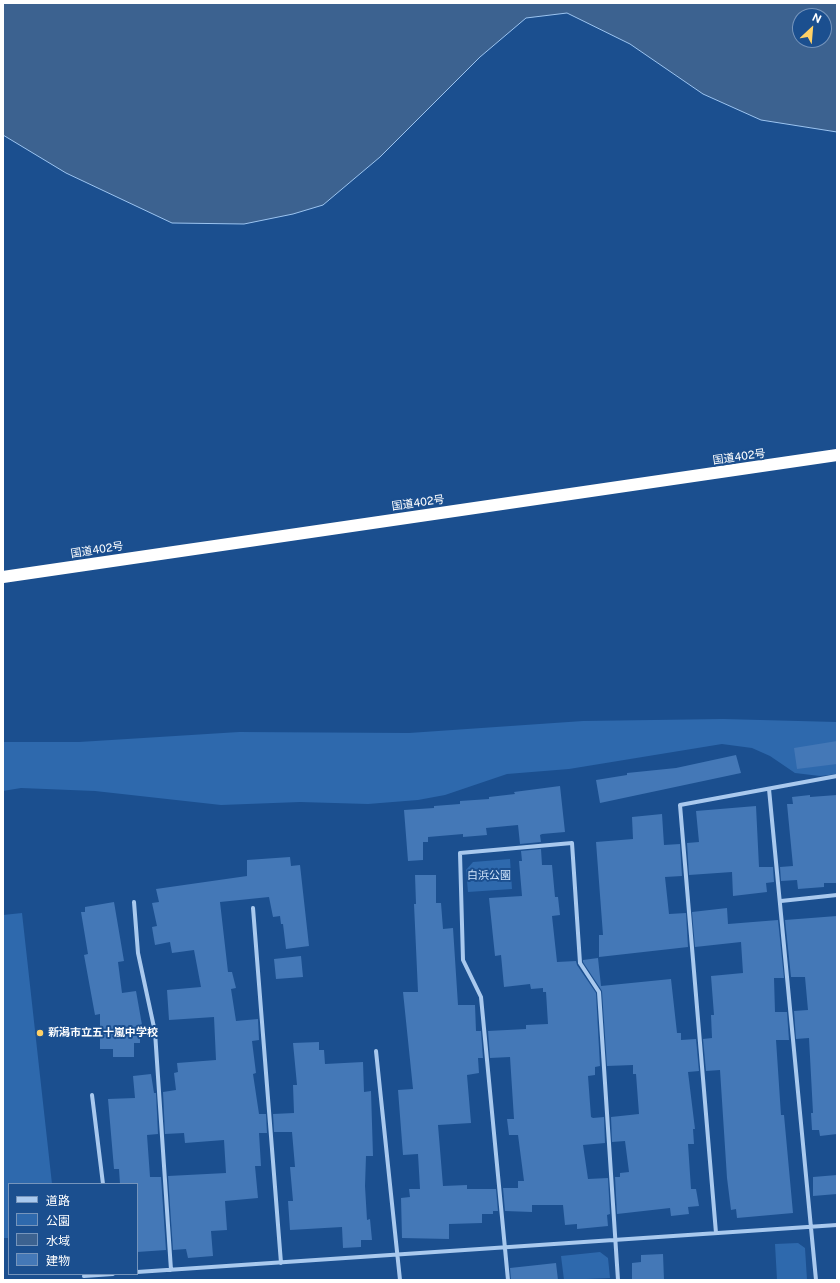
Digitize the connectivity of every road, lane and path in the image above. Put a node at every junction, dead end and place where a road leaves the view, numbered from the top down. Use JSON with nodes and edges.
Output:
{"nodes":[{"id":1,"x":837,"y":455,"type":"edge"},
{"id":2,"x":3,"y":578,"type":"edge"},
{"id":3,"x":837,"y":776,"type":"edge"},
{"id":4,"x":769,"y":789,"type":"junction"},
{"id":5,"x":837,"y":895,"type":"edge"},
{"id":6,"x":780,"y":901,"type":"junction"},
{"id":7,"x":134,"y":902,"type":"dead end"},
{"id":8,"x":253,"y":908,"type":"dead end"},
{"id":9,"x":376,"y":1051,"type":"dead end"},
{"id":10,"x":92,"y":1095,"type":"dead end"},
{"id":11,"x":103,"y":1183,"type":"edge"},
{"id":12,"x":837,"y":1225,"type":"edge"},
{"id":13,"x":812,"y":1227,"type":"junction"},
{"id":14,"x":716,"y":1233,"type":"junction"},
{"id":15,"x":614,"y":1240,"type":"junction"},
{"id":16,"x":505,"y":1246,"type":"junction"},
{"id":17,"x":396,"y":1255,"type":"junction"},
{"id":18,"x":282,"y":1263,"type":"junction"},
{"id":19,"x":170,"y":1270,"type":"junction"},
{"id":20,"x":138,"y":1272,"type":"edge"},
{"id":21,"x":98,"y":1275,"type":"edge"},
{"id":22,"x":84,"y":1276,"type":"dead end"},
{"id":23,"x":400,"y":1280,"type":"edge"},
{"id":24,"x":508,"y":1280,"type":"edge"},
{"id":25,"x":618,"y":1280,"type":"edge"},
{"id":26,"x":816,"y":1280,"type":"edge"}],
"edges":[{"from":1,"to":2,"type":"highway","name":"国道402号"},
{"from":3,"to":4,"type":"street"},
{"from":4,"to":6,"type":"street"},
{"from":4,"to":14,"type":"street"},
{"from":5,"to":6,"type":"street"},
{"from":6,"to":13,"type":"street"},
{"from":7,"to":19,"type":"street"},
{"from":8,"to":18,"type":"street"},
{"from":9,"to":17,"type":"street"},
{"from":10,"to":11,"type":"street"},
{"from":12,"to":13,"type":"street"},
{"from":13,"to":14,"type":"street"},
{"from":13,"to":26,"type":"street"},
{"from":14,"to":15,"type":"street"},
{"from":15,"to":16,"type":"street"},
{"from":15,"to":16,"type":"street"},
{"from":15,"to":25,"type":"street"},
{"from":16,"to":17,"type":"street"},
{"from":16,"to":24,"type":"street"},
{"from":17,"to":18,"type":"street"},
{"from":17,"to":23,"type":"street"},
{"from":18,"to":19,"type":"street"},
{"from":19,"to":20,"type":"street"},
{"from":21,"to":22,"type":"street"}]}
